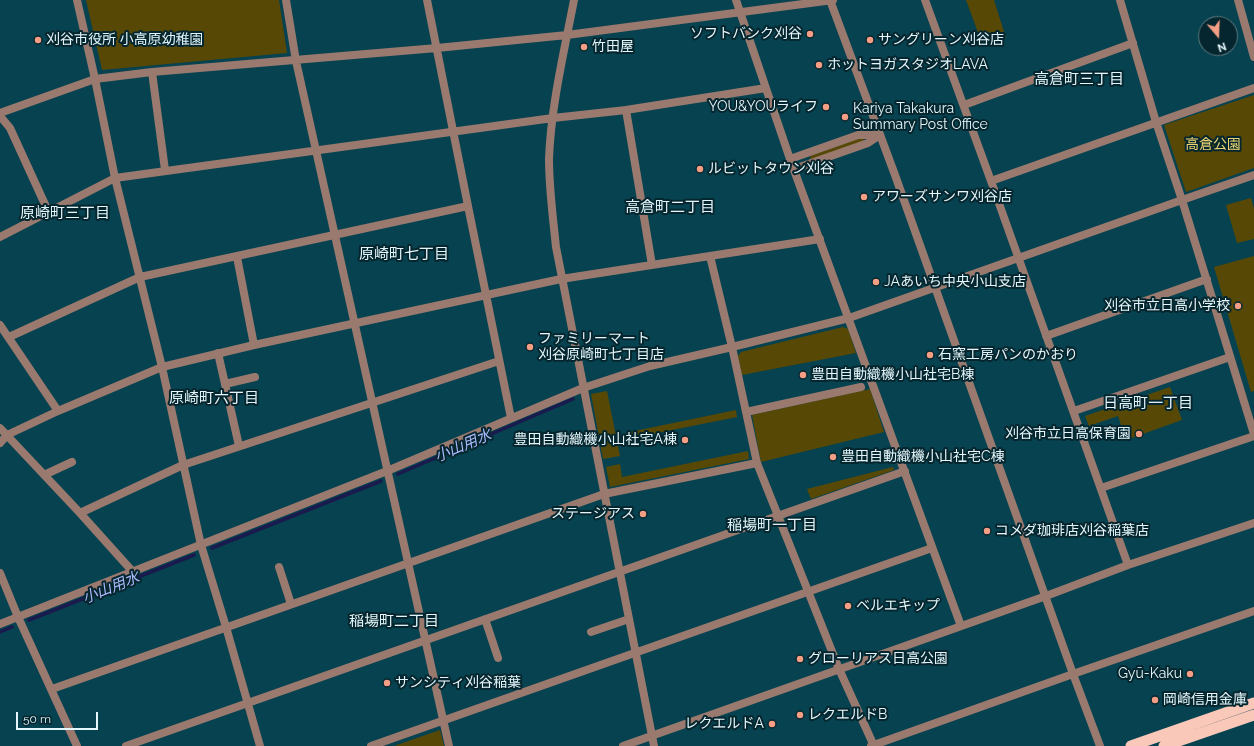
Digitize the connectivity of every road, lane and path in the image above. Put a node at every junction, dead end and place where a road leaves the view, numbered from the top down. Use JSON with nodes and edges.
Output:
{"nodes":[{"id":1,"x":77,"y":0,"type":"edge"},
{"id":2,"x":286,"y":0,"type":"edge"},
{"id":3,"x":427,"y":0,"type":"edge"},
{"id":4,"x":574,"y":0,"type":"edge"},
{"id":5,"x":736,"y":0,"type":"edge"},
{"id":6,"x":831,"y":0,"type":"edge"},
{"id":7,"x":925,"y":0,"type":"edge"},
{"id":8,"x":1120,"y":0,"type":"edge"},
{"id":9,"x":1238,"y":0,"type":"edge"},
{"id":10,"x":740,"y":13,"type":"junction"},
{"id":11,"x":567,"y":35,"type":"junction"},
{"id":12,"x":1133,"y":44,"type":"junction"},
{"id":13,"x":437,"y":48,"type":"junction"},
{"id":14,"x":1254,"y":57,"type":"edge"},
{"id":15,"x":296,"y":61,"type":"junction"},
{"id":16,"x":152,"y":72,"type":"junction"},
{"id":17,"x":95,"y":79,"type":"junction"},
{"id":18,"x":766,"y":88,"type":"junction"},
{"id":19,"x":1254,"y":88,"type":"edge"},
{"id":20,"x":964,"y":105,"type":"junction"},
{"id":21,"x":626,"y":110,"type":"junction"},
{"id":22,"x":0,"y":114,"type":"edge"},
{"id":23,"x":553,"y":118,"type":"junction"},
{"id":24,"x":1156,"y":122,"type":"junction"},
{"id":25,"x":454,"y":131,"type":"junction"},
{"id":26,"x":880,"y":135,"type":"junction"},
{"id":27,"x":316,"y":150,"type":"junction"},
{"id":28,"x":790,"y":159,"type":"junction"},
{"id":29,"x":794,"y":169,"type":"junction"},
{"id":30,"x":165,"y":170,"type":"junction"},
{"id":31,"x":1254,"y":175,"type":"edge"},
{"id":32,"x":115,"y":178,"type":"junction"},
{"id":33,"x":991,"y":181,"type":"junction"},
{"id":34,"x":1182,"y":200,"type":"junction"},
{"id":35,"x":468,"y":206,"type":"junction"},
{"id":36,"x":48,"y":212,"type":"junction"},
{"id":37,"x":334,"y":234,"type":"junction"},
{"id":38,"x":0,"y":238,"type":"edge"},
{"id":39,"x":820,"y":240,"type":"junction"},
{"id":40,"x":710,"y":256,"type":"junction"},
{"id":41,"x":237,"y":257,"type":"junction"},
{"id":42,"x":1019,"y":259,"type":"junction"},
{"id":43,"x":652,"y":264,"type":"junction"},
{"id":44,"x":140,"y":277,"type":"junction"},
{"id":45,"x":562,"y":279,"type":"junction"},
{"id":46,"x":1207,"y":279,"type":"junction"},
{"id":47,"x":935,"y":288,"type":"junction"},
{"id":48,"x":486,"y":295,"type":"junction"},
{"id":49,"x":849,"y":318,"type":"junction"},
{"id":50,"x":355,"y":324,"type":"junction"},
{"id":51,"x":0,"y":325,"type":"edge"},
{"id":52,"x":1046,"y":336,"type":"junction"},
{"id":53,"x":9,"y":337,"type":"junction"},
{"id":54,"x":254,"y":345,"type":"junction"},
{"id":55,"x":732,"y":347,"type":"junction"},
{"id":56,"x":218,"y":353,"type":"junction"},
{"id":57,"x":1230,"y":357,"type":"junction"},
{"id":58,"x":499,"y":361,"type":"junction"},
{"id":59,"x":162,"y":367,"type":"junction"},
{"id":60,"x":255,"y":377,"type":"dead end"},
{"id":61,"x":225,"y":384,"type":"junction"},
{"id":62,"x":861,"y":387,"type":"dead end"},
{"id":63,"x":583,"y":388,"type":"junction"},
{"id":64,"x":372,"y":403,"type":"junction"},
{"id":65,"x":58,"y":411,"type":"junction"},
{"id":66,"x":1074,"y":411,"type":"junction"},
{"id":67,"x":746,"y":412,"type":"junction"},
{"id":68,"x":511,"y":418,"type":"junction"},
{"id":69,"x":0,"y":428,"type":"edge"},
{"id":70,"x":6,"y":435,"type":"junction"},
{"id":71,"x":1254,"y":435,"type":"edge"},
{"id":72,"x":0,"y":443,"type":"edge"},
{"id":73,"x":239,"y":446,"type":"junction"},
{"id":74,"x":72,"y":462,"type":"dead end"},
{"id":75,"x":757,"y":463,"type":"junction"},
{"id":76,"x":183,"y":465,"type":"junction"},
{"id":77,"x":388,"y":470,"type":"junction"},
{"id":78,"x":905,"y":471,"type":"junction"},
{"id":79,"x":44,"y":475,"type":"junction"},
{"id":80,"x":1101,"y":488,"type":"junction"},
{"id":81,"x":604,"y":494,"type":"junction"},
{"id":82,"x":80,"y":513,"type":"junction"},
{"id":83,"x":778,"y":516,"type":"junction"},
{"id":84,"x":1254,"y":522,"type":"edge"},
{"id":85,"x":201,"y":545,"type":"junction"},
{"id":86,"x":932,"y":548,"type":"junction"},
{"id":87,"x":409,"y":563,"type":"junction"},
{"id":88,"x":1128,"y":565,"type":"junction"},
{"id":89,"x":279,"y":567,"type":"dead end"},
{"id":90,"x":0,"y":572,"type":"edge"},
{"id":91,"x":133,"y":572,"type":"junction"},
{"id":92,"x":620,"y":572,"type":"junction"},
{"id":93,"x":809,"y":592,"type":"junction"},
{"id":94,"x":1046,"y":596,"type":"junction"},
{"id":95,"x":291,"y":604,"type":"junction"},
{"id":96,"x":1254,"y":611,"type":"edge"},
{"id":97,"x":18,"y":617,"type":"junction"},
{"id":98,"x":485,"y":619,"type":"junction"},
{"id":99,"x":629,"y":619,"type":"junction"},
{"id":100,"x":0,"y":624,"type":"edge"},
{"id":101,"x":961,"y":626,"type":"junction"},
{"id":102,"x":226,"y":627,"type":"junction"},
{"id":103,"x":591,"y":632,"type":"dead end"},
{"id":104,"x":425,"y":640,"type":"junction"},
{"id":105,"x":636,"y":654,"type":"junction"},
{"id":106,"x":498,"y":658,"type":"dead end"},
{"id":107,"x":839,"y":669,"type":"junction"},
{"id":108,"x":1073,"y":674,"type":"junction"},
{"id":109,"x":52,"y":689,"type":"junction"},
{"id":110,"x":1254,"y":703,"type":"edge"},
{"id":111,"x":247,"y":704,"type":"junction"},
{"id":112,"x":1254,"y":715,"type":"edge"},
{"id":113,"x":444,"y":721,"type":"junction"},
{"id":114,"x":652,"y":736,"type":"junction"},
{"id":115,"x":77,"y":746,"type":"edge"},
{"id":116,"x":126,"y":746,"type":"edge"},
{"id":117,"x":260,"y":746,"type":"edge"},
{"id":118,"x":371,"y":746,"type":"edge"},
{"id":119,"x":450,"y":746,"type":"edge"},
{"id":120,"x":623,"y":746,"type":"edge"},
{"id":121,"x":654,"y":746,"type":"edge"},
{"id":122,"x":873,"y":746,"type":"edge"},
{"id":123,"x":1100,"y":746,"type":"edge"},
{"id":124,"x":1131,"y":746,"type":"edge"},
{"id":125,"x":1164,"y":746,"type":"edge"}],
"edges":[{"from":1,"to":17,"type":"street"},
{"from":2,"to":15,"type":"street"},
{"from":3,"to":13,"type":"street"},
{"from":4,"to":11,"type":"street"},
{"from":5,"to":10,"type":"street"},
{"from":6,"to":10,"type":"street"},
{"from":6,"to":26,"type":"street"},
{"from":7,"to":20,"type":"street"},
{"from":8,"to":12,"type":"street"},
{"from":9,"to":14,"type":"street"},
{"from":10,"to":11,"type":"street"},
{"from":10,"to":18,"type":"street"},
{"from":11,"to":13,"type":"street"},
{"from":11,"to":23,"type":"street"},
{"from":12,"to":20,"type":"street"},
{"from":12,"to":24,"type":"street"},
{"from":13,"to":15,"type":"street"},
{"from":13,"to":25,"type":"street"},
{"from":15,"to":16,"type":"street"},
{"from":15,"to":27,"type":"street"},
{"from":16,"to":17,"type":"street"},
{"from":16,"to":30,"type":"street"},
{"from":17,"to":22,"type":"street"},
{"from":17,"to":32,"type":"street"},
{"from":18,"to":21,"type":"street"},
{"from":18,"to":28,"type":"street"},
{"from":19,"to":24,"type":"street"},
{"from":20,"to":33,"type":"street"},
{"from":21,"to":23,"type":"street"},
{"from":21,"to":43,"type":"street"},
{"from":22,"to":36,"type":"street"},
{"from":23,"to":25,"type":"street"},
{"from":23,"to":45,"type":"street"},
{"from":24,"to":33,"type":"street"},
{"from":24,"to":34,"type":"street"},
{"from":25,"to":27,"type":"street"},
{"from":25,"to":35,"type":"street"},
{"from":26,"to":28,"type":"street"},
{"from":26,"to":29,"type":"street"},
{"from":26,"to":47,"type":"street"},
{"from":27,"to":30,"type":"street"},
{"from":27,"to":37,"type":"street"},
{"from":28,"to":29,"type":"street"},
{"from":29,"to":39,"type":"street"},
{"from":30,"to":32,"type":"street"},
{"from":31,"to":34,"type":"street"},
{"from":32,"to":36,"type":"street"},
{"from":32,"to":44,"type":"street"},
{"from":33,"to":42,"type":"street"},
{"from":34,"to":42,"type":"street"},
{"from":34,"to":46,"type":"street"},
{"from":35,"to":37,"type":"street"},
{"from":35,"to":48,"type":"street"},
{"from":36,"to":38,"type":"street"},
{"from":37,"to":41,"type":"street"},
{"from":37,"to":50,"type":"street"},
{"from":39,"to":40,"type":"street"},
{"from":39,"to":49,"type":"street"},
{"from":40,"to":43,"type":"street"},
{"from":40,"to":55,"type":"street"},
{"from":41,"to":44,"type":"street"},
{"from":41,"to":54,"type":"street"},
{"from":42,"to":47,"type":"street"},
{"from":42,"to":52,"type":"street"},
{"from":43,"to":45,"type":"street"},
{"from":44,"to":53,"type":"street"},
{"from":44,"to":59,"type":"street"},
{"from":45,"to":48,"type":"street"},
{"from":45,"to":63,"type":"street"},
{"from":46,"to":52,"type":"street"},
{"from":46,"to":57,"type":"street"},
{"from":47,"to":49,"type":"street"},
{"from":47,"to":94,"type":"street"},
{"from":48,"to":50,"type":"street"},
{"from":48,"to":58,"type":"street"},
{"from":49,"to":55,"type":"street"},
{"from":49,"to":78,"type":"street"},
{"from":50,"to":54,"type":"street"},
{"from":50,"to":64,"type":"street"},
{"from":51,"to":53,"type":"street"},
{"from":52,"to":66,"type":"street"},
{"from":53,"to":65,"type":"street"},
{"from":54,"to":56,"type":"street"},
{"from":55,"to":63,"type":"street"},
{"from":55,"to":67,"type":"street"},
{"from":56,"to":59,"type":"street"},
{"from":56,"to":61,"type":"street"},
{"from":57,"to":66,"type":"street"},
{"from":57,"to":71,"type":"street"},
{"from":58,"to":64,"type":"street"},
{"from":58,"to":68,"type":"street"},
{"from":59,"to":65,"type":"street"},
{"from":59,"to":76,"type":"street"},
{"from":60,"to":61,"type":"street"},
{"from":61,"to":73,"type":"street"},
{"from":62,"to":67,"type":"street"},
{"from":63,"to":68,"type":"street"},
{"from":63,"to":81,"type":"street"},
{"from":64,"to":73,"type":"street"},
{"from":64,"to":77,"type":"street"},
{"from":65,"to":70,"type":"street"},
{"from":66,"to":80,"type":"street"},
{"from":67,"to":75,"type":"street"},
{"from":68,"to":77,"type":"street"},
{"from":69,"to":70,"type":"street"},
{"from":70,"to":72,"type":"street"},
{"from":70,"to":79,"type":"street"},
{"from":71,"to":80,"type":"street"},
{"from":73,"to":76,"type":"street"},
{"from":74,"to":79,"type":"street"},
{"from":75,"to":81,"type":"street"},
{"from":75,"to":83,"type":"street"},
{"from":76,"to":82,"type":"street"},
{"from":76,"to":85,"type":"street"},
{"from":77,"to":85,"type":"street"},
{"from":77,"to":87,"type":"street"},
{"from":78,"to":83,"type":"street"},
{"from":78,"to":86,"type":"street"},
{"from":79,"to":82,"type":"street"},
{"from":80,"to":88,"type":"street"},
{"from":81,"to":87,"type":"street"},
{"from":81,"to":92,"type":"street"},
{"from":82,"to":91,"type":"street"},
{"from":83,"to":92,"type":"street"},
{"from":83,"to":93,"type":"street"},
{"from":84,"to":88,"type":"street"},
{"from":85,"to":91,"type":"street"},
{"from":85,"to":102,"type":"street"},
{"from":86,"to":93,"type":"street"},
{"from":86,"to":101,"type":"street"},
{"from":87,"to":95,"type":"street"},
{"from":87,"to":104,"type":"street"},
{"from":88,"to":94,"type":"street"},
{"from":89,"to":95,"type":"street"},
{"from":90,"to":97,"type":"street"},
{"from":91,"to":97,"type":"street"},
{"from":92,"to":98,"type":"street"},
{"from":92,"to":99,"type":"street"},
{"from":93,"to":105,"type":"street"},
{"from":93,"to":107,"type":"street"},
{"from":94,"to":101,"type":"street"},
{"from":94,"to":108,"type":"street"},
{"from":95,"to":102,"type":"street"},
{"from":96,"to":108,"type":"street"},
{"from":97,"to":100,"type":"street"},
{"from":97,"to":109,"type":"street"},
{"from":98,"to":104,"type":"street"},
{"from":98,"to":106,"type":"street"},
{"from":99,"to":103,"type":"street"},
{"from":99,"to":105,"type":"street"},
{"from":101,"to":107,"type":"street"},
{"from":102,"to":109,"type":"street"},
{"from":102,"to":111,"type":"street"},
{"from":104,"to":111,"type":"street"},
{"from":104,"to":113,"type":"street"},
{"from":105,"to":113,"type":"street"},
{"from":105,"to":114,"type":"street"},
{"from":107,"to":114,"type":"street"},
{"from":107,"to":122,"type":"street"},
{"from":108,"to":122,"type":"street"},
{"from":108,"to":123,"type":"street"},
{"from":109,"to":115,"type":"street"},
{"from":110,"to":124,"type":"highway"},
{"from":111,"to":116,"type":"street"},
{"from":111,"to":117,"type":"street"},
{"from":112,"to":125,"type":"highway"},
{"from":113,"to":118,"type":"street"},
{"from":113,"to":119,"type":"street"},
{"from":114,"to":120,"type":"street"},
{"from":114,"to":121,"type":"street"}]}
